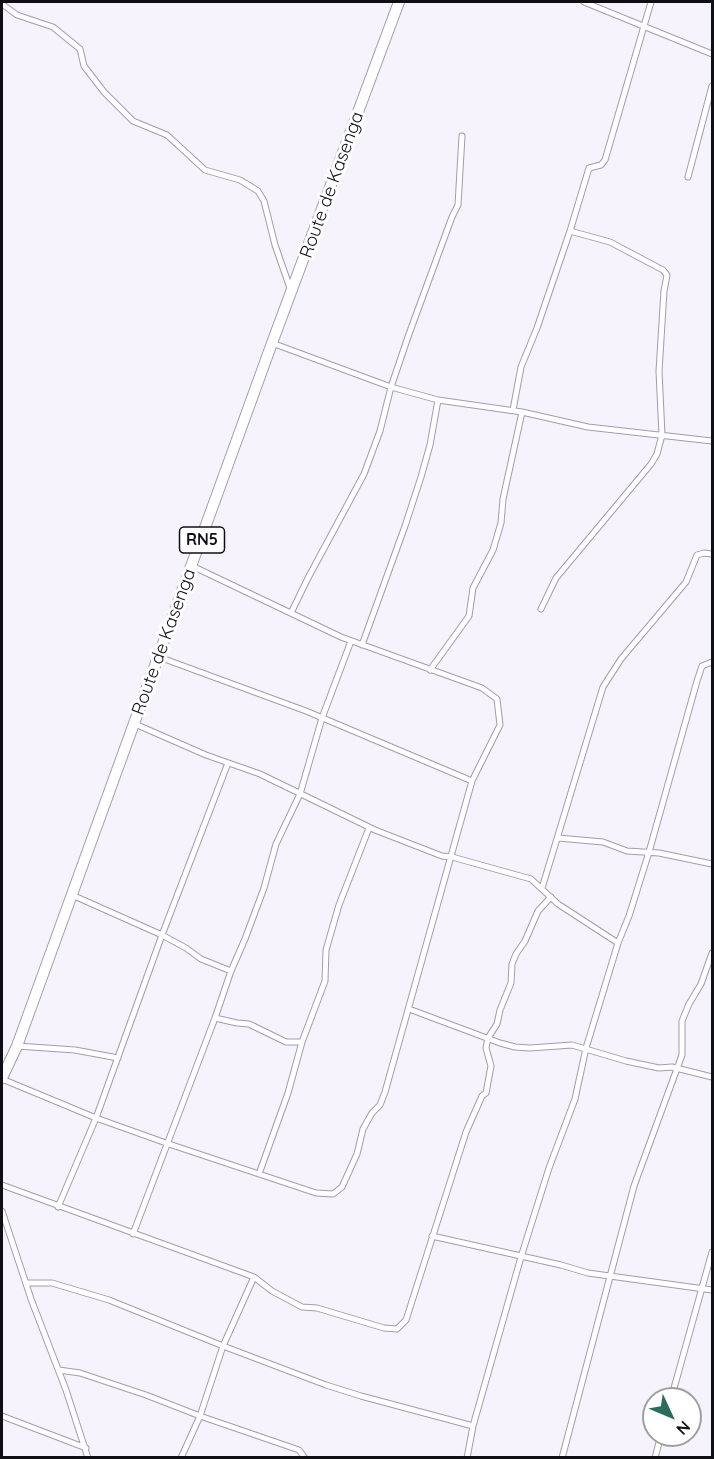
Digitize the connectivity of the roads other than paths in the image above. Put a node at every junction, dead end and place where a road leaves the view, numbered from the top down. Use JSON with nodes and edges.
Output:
{"nodes":[{"id":1,"x":399,"y":2,"type":"edge"},
{"id":2,"x":584,"y":2,"type":"edge"},
{"id":3,"x":651,"y":2,"type":"edge"},
{"id":4,"x":2,"y":4,"type":"edge"},
{"id":5,"x":644,"y":25,"type":"junction"},
{"id":6,"x":712,"y":54,"type":"edge"},
{"id":7,"x":712,"y":86,"type":"edge"},
{"id":8,"x":462,"y":136,"type":"dead end"},
{"id":9,"x":688,"y":177,"type":"dead end"},
{"id":10,"x":570,"y":231,"type":"junction"},
{"id":11,"x":292,"y":292,"type":"junction"},
{"id":12,"x":272,"y":343,"type":"junction"},
{"id":13,"x":391,"y":387,"type":"junction"},
{"id":14,"x":438,"y":400,"type":"junction"},
{"id":15,"x":513,"y":410,"type":"junction"},
{"id":16,"x":522,"y":412,"type":"junction"},
{"id":17,"x":662,"y":435,"type":"junction"},
{"id":18,"x":712,"y":441,"type":"edge"},
{"id":19,"x":712,"y":554,"type":"edge"},
{"id":20,"x":192,"y":566,"type":"junction"},
{"id":21,"x":541,"y":609,"type":"dead end"},
{"id":22,"x":291,"y":613,"type":"junction"},
{"id":23,"x":351,"y":641,"type":"junction"},
{"id":24,"x":362,"y":645,"type":"junction"},
{"id":25,"x":159,"y":657,"type":"junction"},
{"id":26,"x":712,"y":662,"type":"edge"},
{"id":27,"x":430,"y":670,"type":"junction"},
{"id":28,"x":322,"y":718,"type":"junction"},
{"id":29,"x":134,"y":723,"type":"junction"},
{"id":30,"x":228,"y":763,"type":"junction"},
{"id":31,"x":472,"y":781,"type":"junction"},
{"id":32,"x":300,"y":794,"type":"junction"},
{"id":33,"x":369,"y":828,"type":"junction"},
{"id":34,"x":558,"y":838,"type":"junction"},
{"id":35,"x":649,"y":852,"type":"junction"},
{"id":36,"x":452,"y":857,"type":"junction"},
{"id":37,"x":712,"y":864,"type":"edge"},
{"id":38,"x":542,"y":888,"type":"junction"},
{"id":39,"x":70,"y":894,"type":"junction"},
{"id":40,"x":551,"y":897,"type":"junction"},
{"id":41,"x":162,"y":935,"type":"junction"},
{"id":42,"x":618,"y":943,"type":"junction"},
{"id":43,"x":712,"y":953,"type":"edge"},
{"id":44,"x":231,"y":971,"type":"junction"},
{"id":45,"x":409,"y":1009,"type":"junction"},
{"id":46,"x":215,"y":1018,"type":"junction"},
{"id":47,"x":488,"y":1038,"type":"junction"},
{"id":48,"x":303,"y":1042,"type":"junction"},
{"id":49,"x":17,"y":1046,"type":"junction"},
{"id":50,"x":586,"y":1048,"type":"junction"},
{"id":51,"x":118,"y":1058,"type":"junction"},
{"id":52,"x":677,"y":1070,"type":"junction"},
{"id":53,"x":712,"y":1077,"type":"edge"},
{"id":54,"x":2,"y":1078,"type":"edge"},
{"id":55,"x":96,"y":1118,"type":"junction"},
{"id":56,"x":166,"y":1143,"type":"junction"},
{"id":57,"x":259,"y":1174,"type":"junction"},
{"id":58,"x":2,"y":1185,"type":"edge"},
{"id":59,"x":58,"y":1207,"type":"junction"},
{"id":60,"x":2,"y":1211,"type":"edge"},
{"id":61,"x":133,"y":1234,"type":"junction"},
{"id":62,"x":432,"y":1236,"type":"junction"},
{"id":63,"x":712,"y":1252,"type":"edge"},
{"id":64,"x":521,"y":1257,"type":"junction"},
{"id":65,"x":609,"y":1276,"type":"junction"},
{"id":66,"x":254,"y":1277,"type":"junction"},
{"id":67,"x":26,"y":1283,"type":"junction"},
{"id":68,"x":701,"y":1288,"type":"junction"},
{"id":69,"x":712,"y":1290,"type":"edge"},
{"id":70,"x":223,"y":1346,"type":"junction"},
{"id":71,"x":59,"y":1370,"type":"junction"},
{"id":72,"x":673,"y":1387,"type":"edge"},
{"id":73,"x":2,"y":1416,"type":"edge"},
{"id":74,"x":200,"y":1416,"type":"junction"},
{"id":75,"x":473,"y":1426,"type":"junction"},
{"id":76,"x":86,"y":1448,"type":"junction"},
{"id":77,"x":89,"y":1457,"type":"edge"},
{"id":78,"x":181,"y":1458,"type":"edge"},
{"id":79,"x":305,"y":1458,"type":"edge"},
{"id":80,"x":467,"y":1458,"type":"edge"},
{"id":81,"x":562,"y":1458,"type":"edge"}],
"edges":[{"from":1,"to":11,"type":"highway","name":"Route de Kasenga","number":"RN5"},
{"from":2,"to":5,"type":"street"},
{"from":3,"to":5,"type":"street"},
{"from":4,"to":11,"type":"street"},
{"from":5,"to":6,"type":"street"},
{"from":5,"to":10,"type":"street"},
{"from":7,"to":9,"type":"street"},
{"from":8,"to":13,"type":"street"},
{"from":10,"to":15,"type":"street"},
{"from":10,"to":17,"type":"street"},
{"from":11,"to":12,"type":"highway","name":"Route de Kasenga","number":"RN5"},
{"from":12,"to":13,"type":"street"},
{"from":12,"to":20,"type":"highway","name":"Route de Kasenga","number":"RN5"},
{"from":13,"to":14,"type":"street"},
{"from":13,"to":22,"type":"street"},
{"from":14,"to":15,"type":"street"},
{"from":14,"to":24,"type":"street"},
{"from":15,"to":16,"type":"street"},
{"from":16,"to":17,"type":"street"},
{"from":16,"to":27,"type":"street"},
{"from":17,"to":18,"type":"street"},
{"from":17,"to":21,"type":"street"},
{"from":19,"to":34,"type":"street"},
{"from":20,"to":22,"type":"street"},
{"from":20,"to":25,"type":"highway","name":"Route de Kasenga","number":"RN5"},
{"from":22,"to":23,"type":"street"},
{"from":23,"to":24,"type":"street"},
{"from":23,"to":28,"type":"street"},
{"from":24,"to":27,"type":"street"},
{"from":25,"to":28,"type":"street"},
{"from":25,"to":29,"type":"highway","name":"Route de Kasenga","number":"RN5"},
{"from":26,"to":35,"type":"street"},
{"from":27,"to":31,"type":"street"},
{"from":28,"to":31,"type":"street"},
{"from":28,"to":32,"type":"street"},
{"from":29,"to":30,"type":"street"},
{"from":29,"to":39,"type":"highway","name":"Route de Kasenga","number":"RN5"},
{"from":30,"to":32,"type":"street"},
{"from":30,"to":41,"type":"street"},
{"from":31,"to":36,"type":"street"},
{"from":32,"to":33,"type":"street"},
{"from":32,"to":44,"type":"street"},
{"from":33,"to":36,"type":"street"},
{"from":33,"to":48,"type":"street"},
{"from":34,"to":35,"type":"street"},
{"from":34,"to":38,"type":"street"},
{"from":35,"to":37,"type":"street"},
{"from":35,"to":42,"type":"street"},
{"from":36,"to":38,"type":"street"},
{"from":36,"to":45,"type":"street"},
{"from":38,"to":40,"type":"street"},
{"from":39,"to":41,"type":"street"},
{"from":39,"to":49,"type":"highway","name":"Route de Kasenga","number":"RN5"},
{"from":40,"to":42,"type":"street"},
{"from":40,"to":47,"type":"street"},
{"from":41,"to":44,"type":"street"},
{"from":41,"to":51,"type":"street"},
{"from":42,"to":50,"type":"street"},
{"from":43,"to":52,"type":"street"},
{"from":44,"to":46,"type":"street"},
{"from":45,"to":47,"type":"street"},
{"from":45,"to":57,"type":"street"},
{"from":46,"to":48,"type":"street"},
{"from":46,"to":56,"type":"street"},
{"from":47,"to":50,"type":"street"},
{"from":47,"to":62,"type":"street"},
{"from":48,"to":57,"type":"street"},
{"from":49,"to":51,"type":"street"},
{"from":49,"to":54,"type":"highway","name":"Route de Kasenga","number":"RN5"},
{"from":50,"to":52,"type":"street"},
{"from":50,"to":64,"type":"street"},
{"from":51,"to":55,"type":"street"},
{"from":52,"to":53,"type":"street"},
{"from":52,"to":65,"type":"street"},
{"from":54,"to":55,"type":"street"},
{"from":55,"to":56,"type":"street"},
{"from":55,"to":59,"type":"street"},
{"from":56,"to":57,"type":"street"},
{"from":56,"to":61,"type":"street"},
{"from":58,"to":59,"type":"street"},
{"from":59,"to":61,"type":"street"},
{"from":60,"to":67,"type":"street"},
{"from":61,"to":66,"type":"street"},
{"from":62,"to":64,"type":"street"},
{"from":62,"to":66,"type":"street"},
{"from":63,"to":68,"type":"street"},
{"from":64,"to":65,"type":"street"},
{"from":64,"to":75,"type":"street"},
{"from":65,"to":68,"type":"street"},
{"from":65,"to":81,"type":"street"},
{"from":66,"to":70,"type":"street"},
{"from":67,"to":70,"type":"street"},
{"from":67,"to":71,"type":"street"},
{"from":68,"to":69,"type":"street"},
{"from":68,"to":72,"type":"street"},
{"from":70,"to":74,"type":"street"},
{"from":70,"to":75,"type":"street"},
{"from":71,"to":74,"type":"street"},
{"from":71,"to":76,"type":"street"},
{"from":73,"to":76,"type":"street"},
{"from":74,"to":78,"type":"street"},
{"from":74,"to":79,"type":"street"},
{"from":75,"to":80,"type":"street"},
{"from":76,"to":77,"type":"street"}]}
